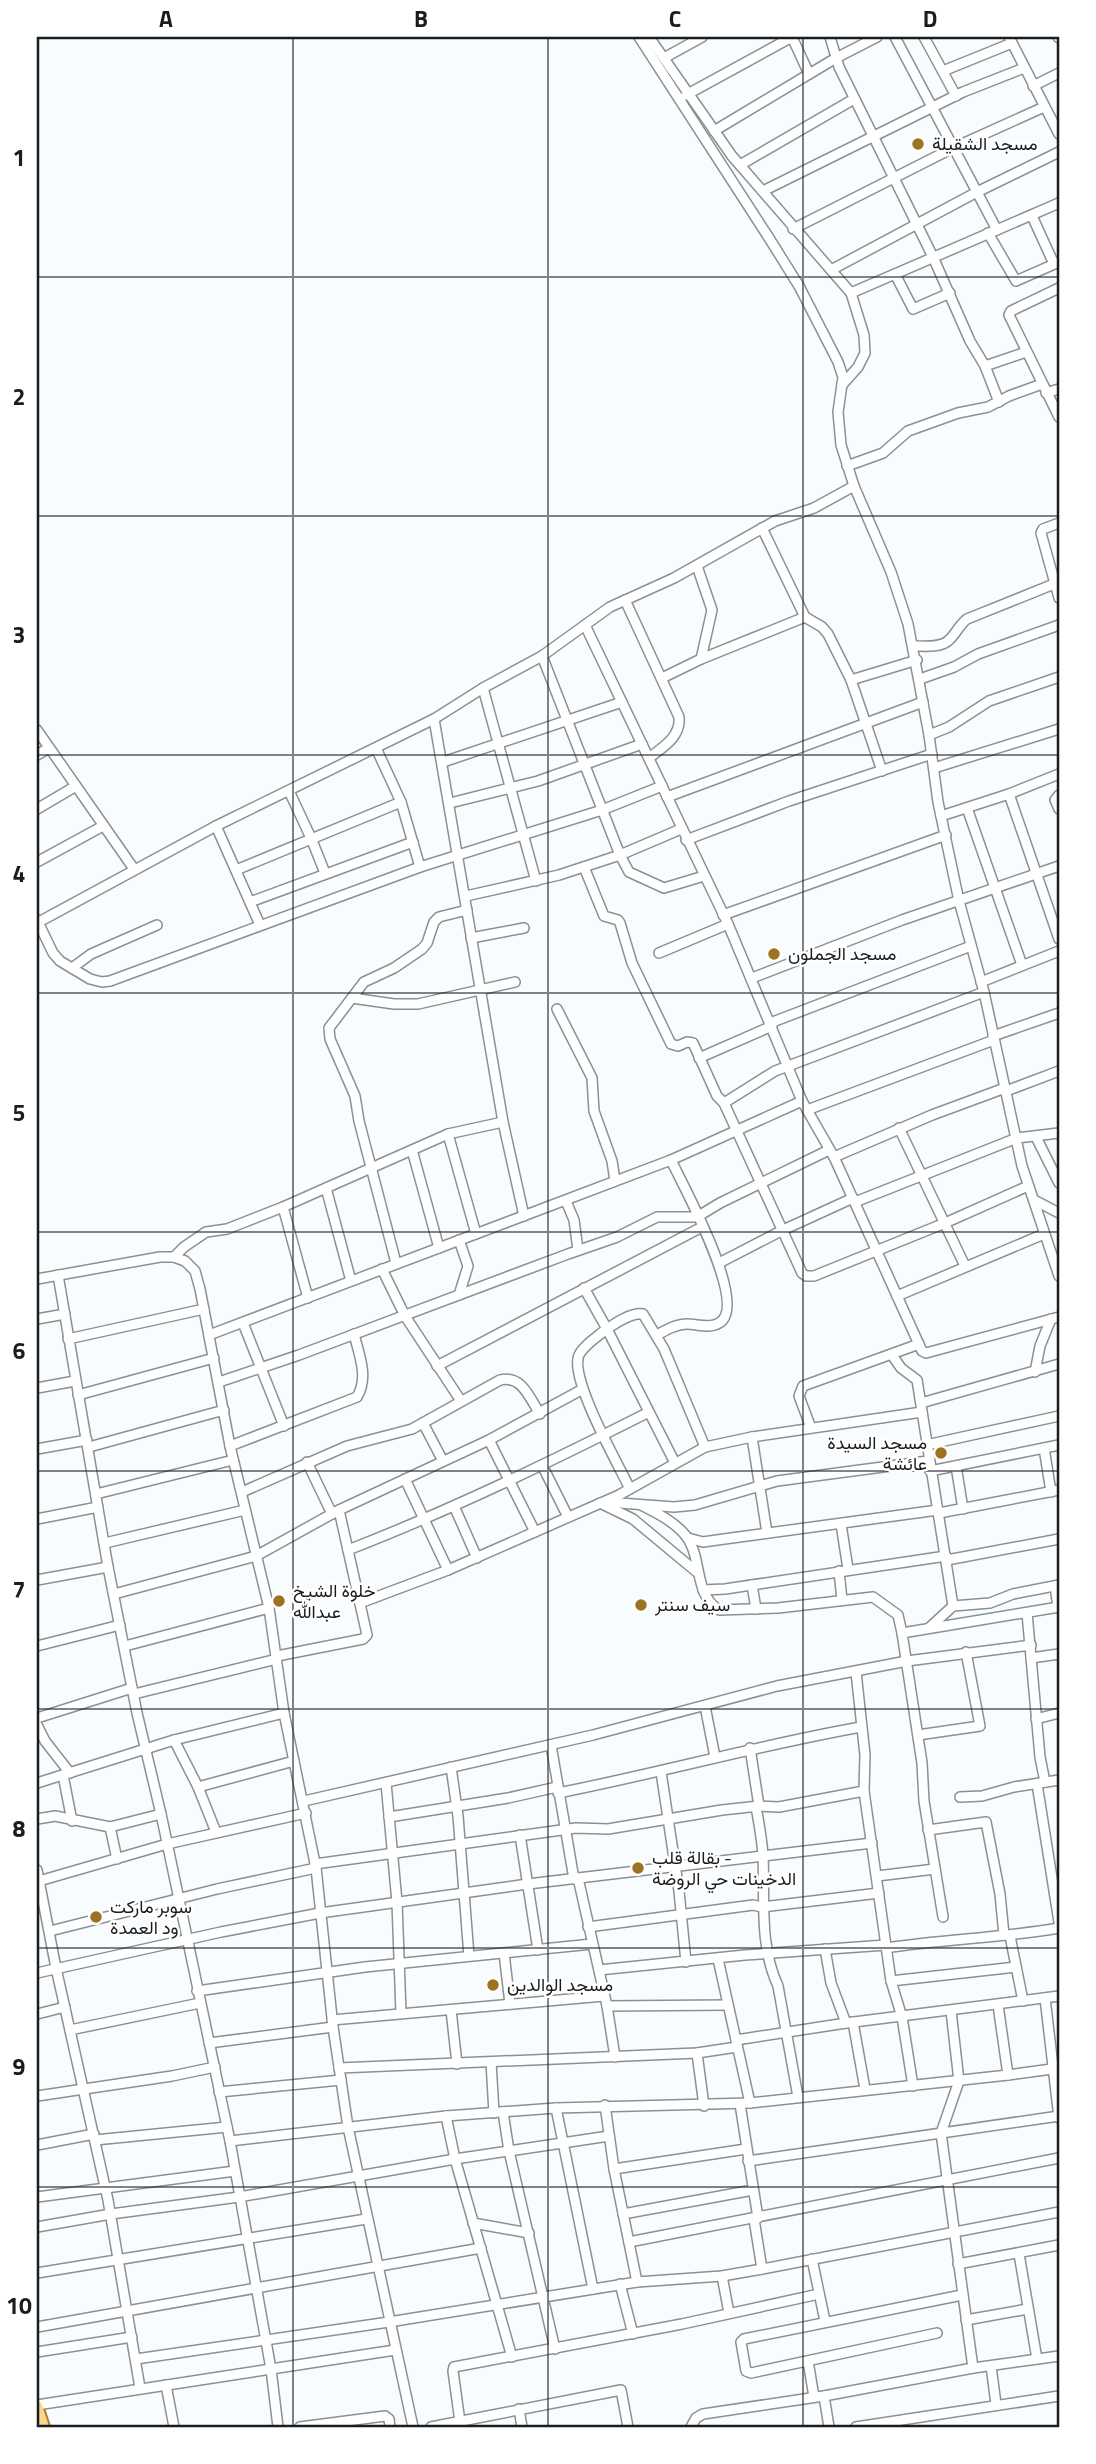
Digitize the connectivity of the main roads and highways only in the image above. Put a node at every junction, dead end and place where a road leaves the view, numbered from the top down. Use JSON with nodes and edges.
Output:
{"nodes":[{"id":1,"x":37,"y":2405,"type":"edge"},
{"id":2,"x":44,"y":2427,"type":"edge"}],
"edges":[{"from":1,"to":2,"type":"main road"}]}
